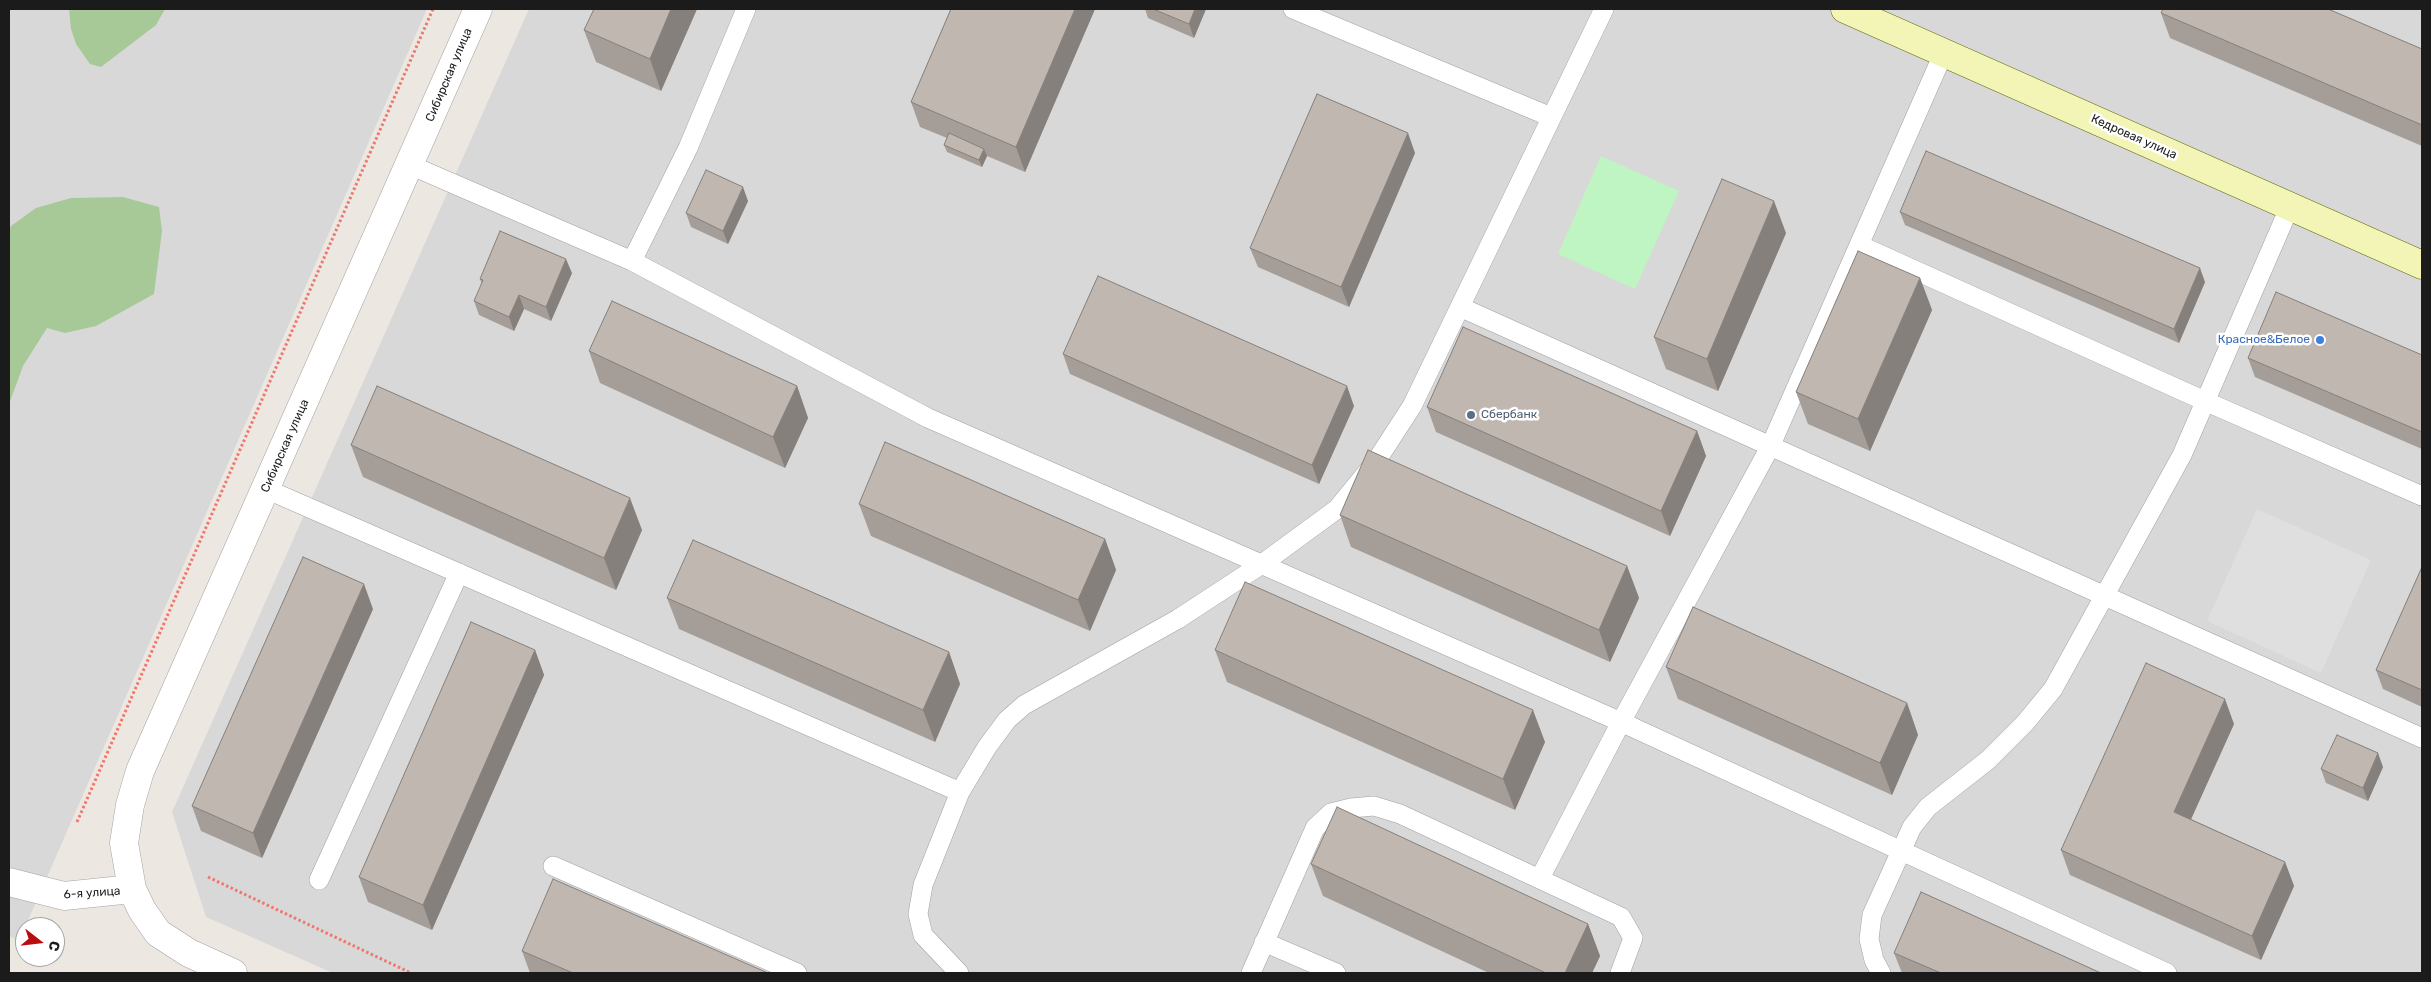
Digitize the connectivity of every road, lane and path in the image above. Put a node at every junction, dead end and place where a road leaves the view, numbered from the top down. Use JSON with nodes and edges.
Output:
{"nodes":[{"id":1,"x":433,"y":9,"type":"edge"},
{"id":2,"x":478,"y":9,"type":"edge"},
{"id":3,"x":746,"y":9,"type":"edge"},
{"id":4,"x":1293,"y":9,"type":"edge"},
{"id":5,"x":1604,"y":9,"type":"edge"},
{"id":6,"x":1846,"y":9,"type":"edge"},
{"id":7,"x":1944,"y":52,"type":"junction"},
{"id":8,"x":1551,"y":117,"type":"junction"},
{"id":9,"x":410,"y":165,"type":"junction"},
{"id":10,"x":2290,"y":206,"type":"junction"},
{"id":11,"x":1859,"y":245,"type":"junction"},
{"id":12,"x":632,"y":262,"type":"junction"},
{"id":13,"x":2422,"y":265,"type":"edge"},
{"id":14,"x":1460,"y":307,"type":"junction"},
{"id":15,"x":2206,"y":402,"type":"junction"},
{"id":16,"x":1770,"y":447,"type":"junction"},
{"id":17,"x":266,"y":489,"type":"junction"},
{"id":18,"x":2422,"y":496,"type":"edge"},
{"id":19,"x":1262,"y":564,"type":"junction"},
{"id":20,"x":459,"y":573,"type":"junction"},
{"id":21,"x":2104,"y":596,"type":"junction"},
{"id":22,"x":1621,"y":722,"type":"junction"},
{"id":23,"x":2422,"y":738,"type":"edge"},
{"id":24,"x":960,"y":792,"type":"junction"},
{"id":25,"x":77,"y":822,"type":"dead end"},
{"id":26,"x":1900,"y":850,"type":"junction"},
{"id":27,"x":553,"y":866,"type":"dead end"},
{"id":28,"x":208,"y":877,"type":"dead end"},
{"id":29,"x":1540,"y":878,"type":"junction"},
{"id":30,"x":319,"y":880,"type":"dead end"},
{"id":31,"x":10,"y":887,"type":"edge"},
{"id":32,"x":132,"y":889,"type":"junction"},
{"id":33,"x":1264,"y":942,"type":"junction"},
{"id":34,"x":233,"y":973,"type":"edge"},
{"id":35,"x":411,"y":973,"type":"edge"},
{"id":36,"x":797,"y":973,"type":"edge"},
{"id":37,"x":959,"y":973,"type":"edge"},
{"id":38,"x":1251,"y":973,"type":"edge"},
{"id":39,"x":1336,"y":973,"type":"edge"},
{"id":40,"x":1620,"y":973,"type":"edge"},
{"id":41,"x":1881,"y":973,"type":"edge"},
{"id":42,"x":2167,"y":973,"type":"edge"}],
"edges":[{"from":1,"to":25,"type":"path"},
{"from":2,"to":9,"type":"street","name":"Сибирская улица"},
{"from":3,"to":12,"type":"lane"},
{"from":4,"to":8,"type":"lane"},
{"from":5,"to":8,"type":"lane"},
{"from":6,"to":7,"type":"street","name":"Кедровая улица"},
{"from":7,"to":10,"type":"street","name":"Кедровая улица"},
{"from":7,"to":11,"type":"lane"},
{"from":8,"to":14,"type":"lane"},
{"from":9,"to":12,"type":"lane"},
{"from":9,"to":17,"type":"street","name":"Сибирская улица"},
{"from":10,"to":13,"type":"street","name":"Кедровая улица"},
{"from":10,"to":15,"type":"lane"},
{"from":11,"to":15,"type":"lane"},
{"from":11,"to":16,"type":"lane"},
{"from":12,"to":19,"type":"lane"},
{"from":14,"to":16,"type":"lane"},
{"from":14,"to":19,"type":"lane"},
{"from":15,"to":18,"type":"lane"},
{"from":15,"to":21,"type":"lane"},
{"from":16,"to":21,"type":"lane"},
{"from":16,"to":22,"type":"lane"},
{"from":17,"to":20,"type":"lane"},
{"from":17,"to":32,"type":"street","name":"Сибирская улица"},
{"from":19,"to":22,"type":"lane"},
{"from":19,"to":24,"type":"lane"},
{"from":20,"to":24,"type":"lane"},
{"from":20,"to":30,"type":"lane"},
{"from":21,"to":23,"type":"lane"},
{"from":21,"to":26,"type":"lane"},
{"from":22,"to":26,"type":"lane"},
{"from":22,"to":29,"type":"lane"},
{"from":24,"to":37,"type":"lane"},
{"from":26,"to":41,"type":"lane"},
{"from":26,"to":42,"type":"lane"},
{"from":27,"to":36,"type":"lane"},
{"from":28,"to":35,"type":"path"},
{"from":29,"to":33,"type":"lane"},
{"from":29,"to":40,"type":"lane"},
{"from":31,"to":32,"type":"street","name":"6-я улица"},
{"from":32,"to":34,"type":"street","name":"6-я улица"},
{"from":33,"to":38,"type":"lane"},
{"from":33,"to":39,"type":"lane"}]}
